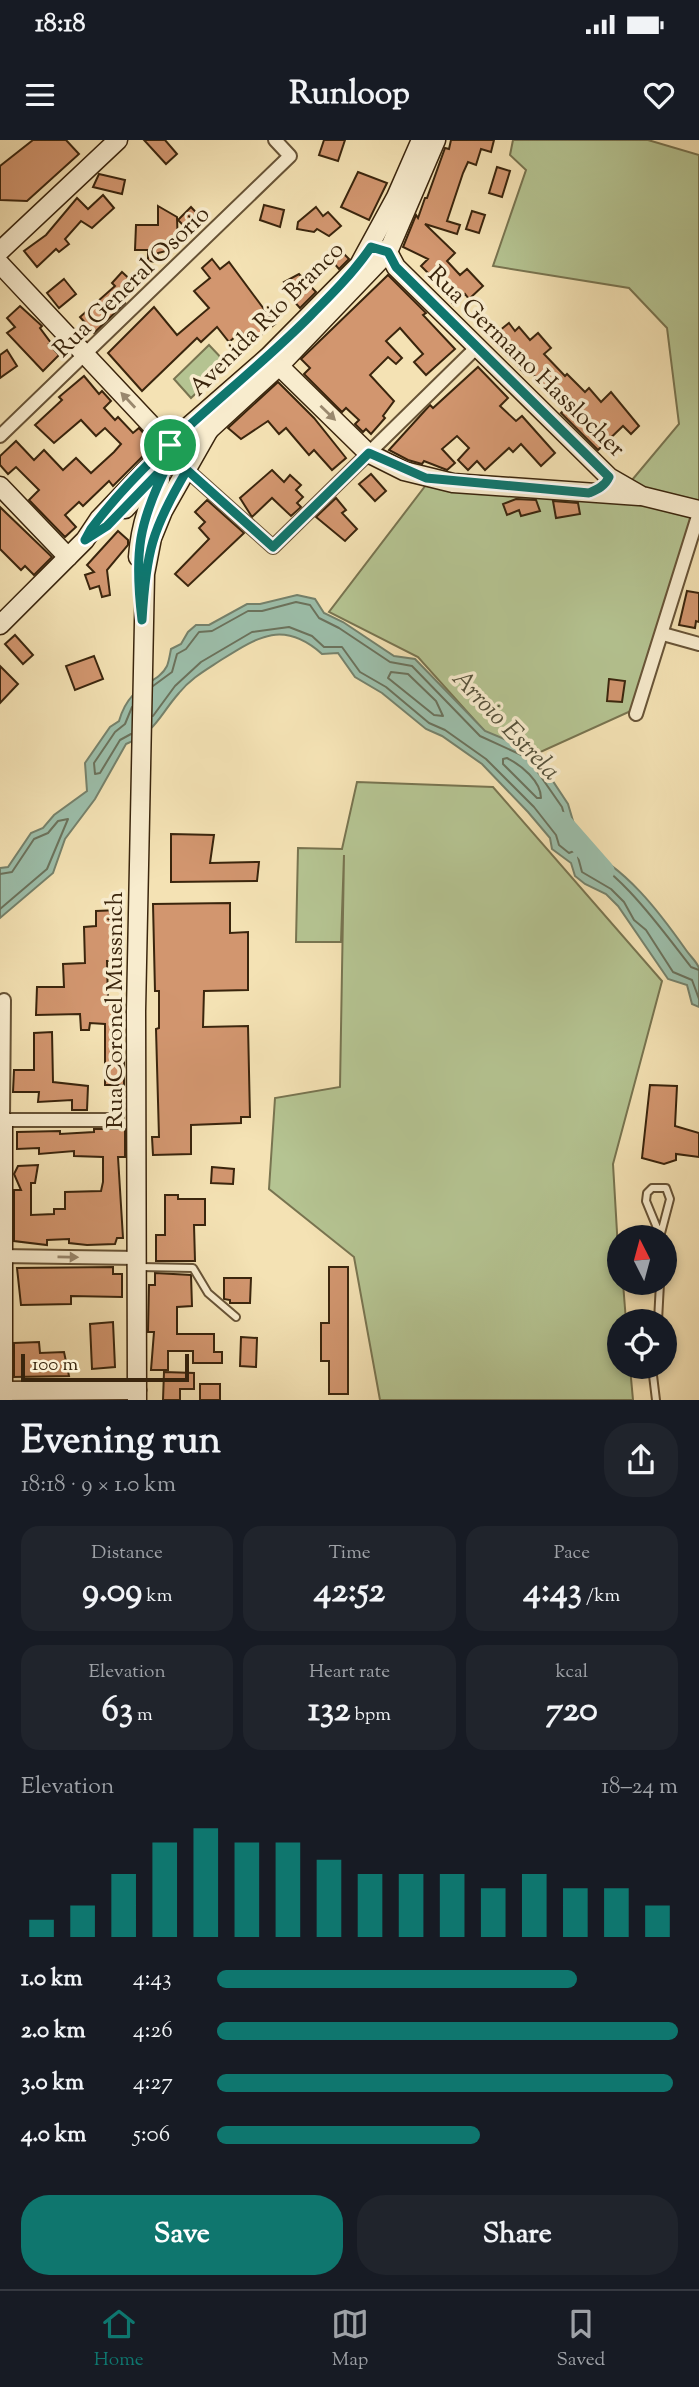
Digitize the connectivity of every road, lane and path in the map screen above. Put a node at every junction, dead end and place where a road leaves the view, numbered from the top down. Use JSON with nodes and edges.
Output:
{"nodes":[{"id":1,"x":118,"y":140,"type":"edge"},
{"id":2,"x":275,"y":140,"type":"edge"},
{"id":3,"x":421,"y":140,"type":"edge"},
{"id":4,"x":436,"y":140,"type":"edge"},
{"id":5,"x":379,"y":249,"type":"junction"},
{"id":6,"x":0,"y":251,"type":"edge"},
{"id":7,"x":0,"y":264,"type":"edge"},
{"id":8,"x":478,"y":346,"type":"junction"},
{"id":9,"x":86,"y":355,"type":"junction"},
{"id":10,"x":274,"y":361,"type":"junction"},
{"id":11,"x":204,"y":424,"type":"junction"},
{"id":12,"x":0,"y":436,"type":"edge"},
{"id":13,"x":369,"y":453,"type":"junction"},
{"id":14,"x":169,"y":454,"type":"junction"},
{"id":15,"x":187,"y":470,"type":"junction"},
{"id":16,"x":609,"y":477,"type":"junction"},
{"id":17,"x":0,"y":486,"type":"edge"},
{"id":18,"x":589,"y":493,"type":"junction"},
{"id":19,"x":642,"y":496,"type":"junction"},
{"id":20,"x":699,"y":512,"type":"edge"},
{"id":21,"x":68,"y":557,"type":"junction"},
{"id":22,"x":142,"y":621,"type":"junction"},
{"id":23,"x":0,"y":625,"type":"edge"},
{"id":24,"x":663,"y":634,"type":"junction"},
{"id":25,"x":699,"y":644,"type":"edge"},
{"id":26,"x":636,"y":713,"type":"dead end"},
{"id":27,"x":4,"y":1000,"type":"dead end"},
{"id":28,"x":1,"y":1120,"type":"edge"},
{"id":29,"x":117,"y":1120,"type":"dead end"},
{"id":30,"x":660,"y":1236,"type":"edge"},
{"id":31,"x":2,"y":1256,"type":"edge"},
{"id":32,"x":138,"y":1262,"type":"junction"},
{"id":33,"x":236,"y":1317,"type":"dead end"},
{"id":34,"x":653,"y":1379,"type":"edge"},
{"id":35,"x":2,"y":1394,"type":"edge"},
{"id":36,"x":137,"y":1395,"type":"edge"},
{"id":37,"x":656,"y":1400,"type":"edge"}],
"edges":[{"from":1,"to":6,"type":"main road"},
{"from":2,"to":9,"type":"street","name":"Rua General Osorio"},
{"from":3,"to":5,"type":"main road","name":"Avenida Rio Branco"},
{"from":4,"to":5,"type":"main road","name":"Avenida Rio Branco"},
{"from":5,"to":8,"type":"main road","name":"Rua Germano Hasslocher"},
{"from":5,"to":10,"type":"main road","name":"Avenida Rio Branco"},
{"from":7,"to":9,"type":"main road"},
{"from":8,"to":13,"type":"street"},
{"from":8,"to":16,"type":"main road","name":"Rua Germano Hasslocher"},
{"from":9,"to":12,"type":"street","name":"Rua General Osorio"},
{"from":14,"to":9,"type":"main road","one_way":true},
{"from":10,"to":11,"type":"main road","name":"Avenida Rio Branco"},
{"from":10,"to":13,"type":"main road","one_way":true},
{"from":11,"to":14,"type":"main road","name":"Rua Coronel Mussnich"},
{"from":11,"to":15,"type":"main road","name":"Rua Coronel Mussnich"},
{"from":13,"to":15,"type":"street"},
{"from":13,"to":18,"type":"main road"},
{"from":14,"to":21,"type":"main road"},
{"from":14,"to":22,"type":"main road","name":"Rua Coronel Mussnich"},
{"from":15,"to":22,"type":"main road","name":"Rua Coronel Mussnich"},
{"from":16,"to":18,"type":"main road"},
{"from":16,"to":19,"type":"main road","name":"Rua Germano Hasslocher"},
{"from":17,"to":21,"type":"main road"},
{"from":18,"to":19,"type":"main road"},
{"from":19,"to":20,"type":"main road","name":"Rua Germano Hasslocher"},
{"from":20,"to":24,"type":"street"},
{"from":21,"to":23,"type":"main road"},
{"from":22,"to":32,"type":"main road","name":"Rua Coronel Mussnich"},
{"from":24,"to":25,"type":"street"},
{"from":24,"to":26,"type":"street"},
{"from":27,"to":28,"type":"street"},
{"from":28,"to":29,"type":"street"},
{"from":28,"to":31,"type":"main road"},
{"from":30,"to":30,"type":"lane"},
{"from":31,"to":32,"type":"street","one_way":true},
{"from":31,"to":35,"type":"main road"},
{"from":32,"to":33,"type":"lane"},
{"from":32,"to":36,"type":"main road","name":"Rua Coronel Mussnich"},
{"from":34,"to":37,"type":"lane"},
{"from":35,"to":36,"type":"main road"}]}
